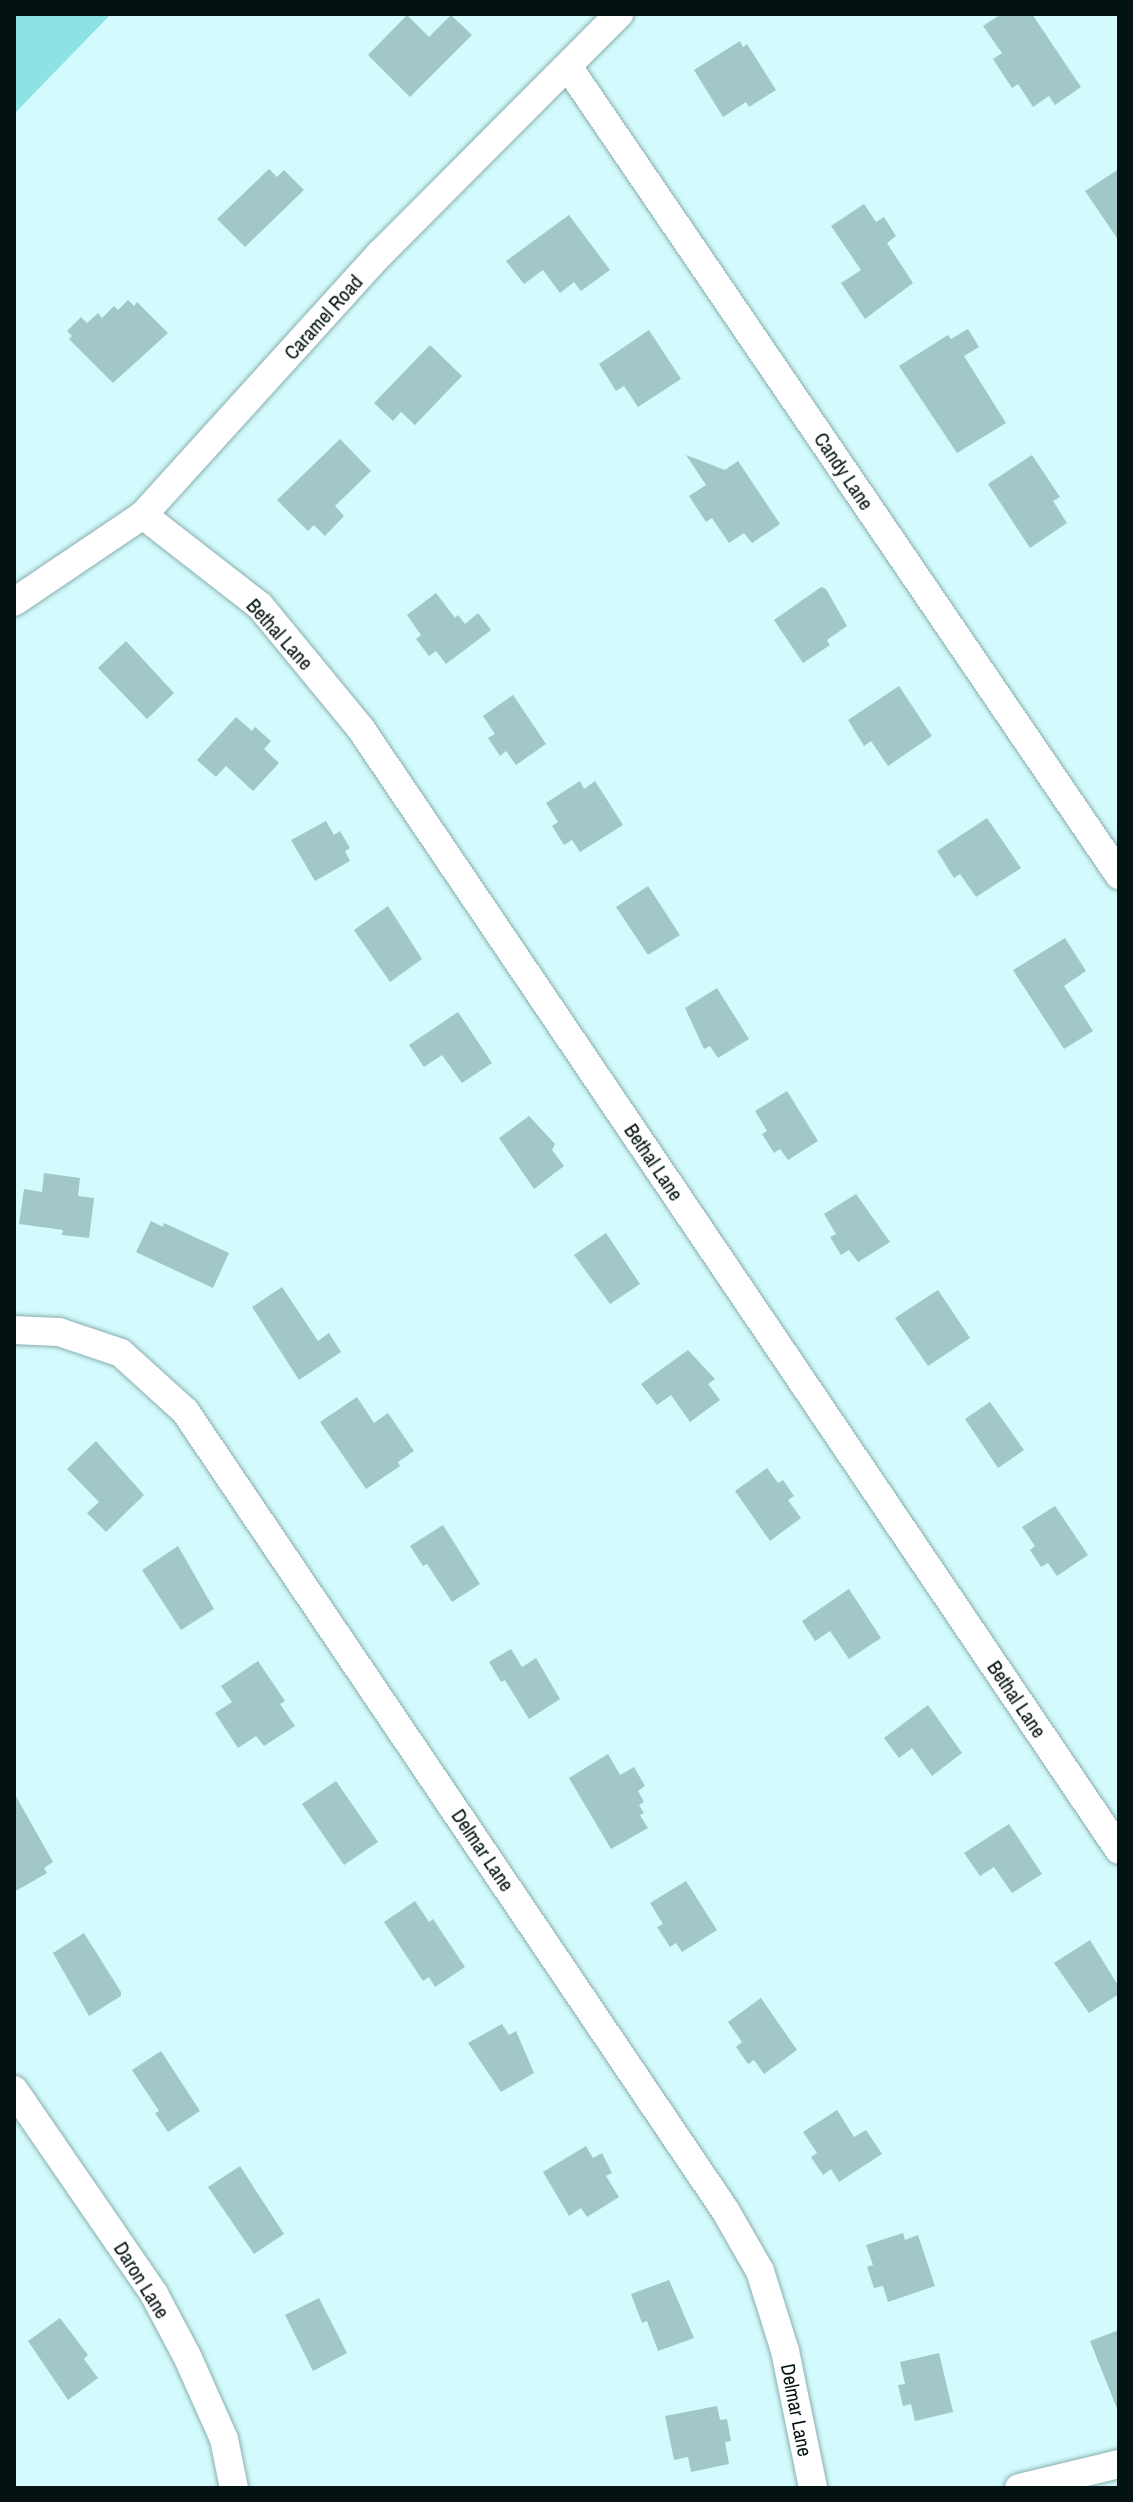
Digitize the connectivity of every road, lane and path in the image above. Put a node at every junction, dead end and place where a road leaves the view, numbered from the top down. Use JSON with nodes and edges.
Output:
{"nodes":[{"id":1,"x":619,"y":14,"type":"edge"},
{"id":2,"x":569,"y":68,"type":"junction"},
{"id":3,"x":143,"y":515,"type":"junction"},
{"id":4,"x":14,"y":602,"type":"edge"},
{"id":5,"x":1119,"y":875,"type":"edge"},
{"id":6,"x":14,"y":1330,"type":"edge"},
{"id":7,"x":1119,"y":1850,"type":"edge"},
{"id":8,"x":14,"y":2090,"type":"edge"},
{"id":9,"x":1119,"y":2464,"type":"edge"},
{"id":10,"x":234,"y":2488,"type":"edge"},
{"id":11,"x":813,"y":2488,"type":"edge"},
{"id":12,"x":1019,"y":2488,"type":"edge"}],
"edges":[{"from":1,"to":2,"type":"street","name":"Caramel Road"},
{"from":2,"to":3,"type":"street","name":"Caramel Road"},
{"from":2,"to":5,"type":"street","name":"Candy Lane"},
{"from":3,"to":4,"type":"street","name":"Caramel Road"},
{"from":3,"to":7,"type":"street","name":"Bethal Lane"},
{"from":6,"to":11,"type":"street","name":"Delmar Lane"},
{"from":8,"to":10,"type":"street","name":"Daron Lane"},
{"from":9,"to":12,"type":"street"}]}
